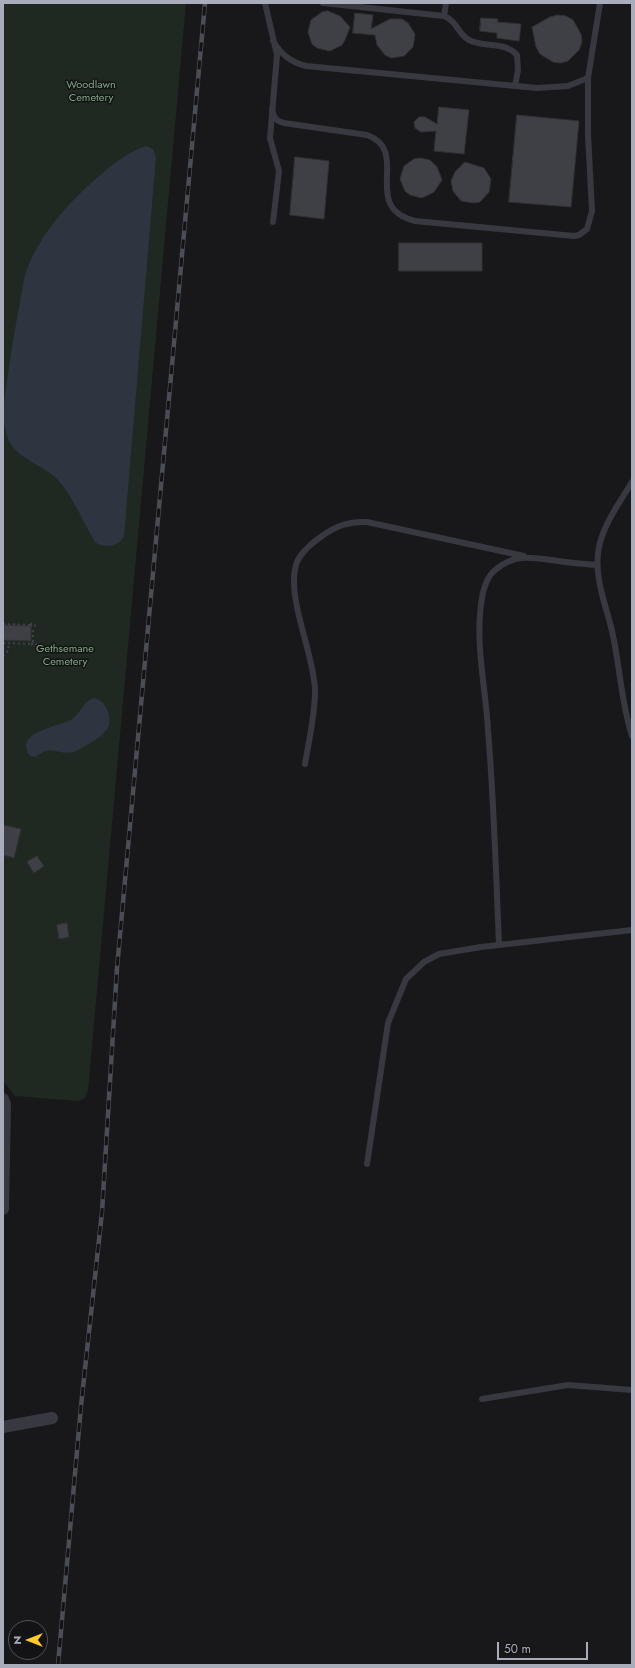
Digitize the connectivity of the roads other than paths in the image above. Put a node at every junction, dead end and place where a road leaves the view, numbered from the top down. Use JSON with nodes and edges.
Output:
{"nodes":[{"id":1,"x":265,"y":3,"type":"edge"},
{"id":2,"x":323,"y":3,"type":"edge"},
{"id":3,"x":446,"y":3,"type":"edge"},
{"id":4,"x":600,"y":3,"type":"edge"},
{"id":5,"x":444,"y":16,"type":"junction"},
{"id":6,"x":273,"y":41,"type":"junction"},
{"id":7,"x":588,"y":78,"type":"junction"},
{"id":8,"x":515,"y":86,"type":"junction"},
{"id":9,"x":272,"y":109,"type":"junction"},
{"id":10,"x":273,"y":222,"type":"dead end"},
{"id":11,"x":632,"y":482,"type":"edge"},
{"id":12,"x":528,"y":557,"type":"junction"},
{"id":13,"x":597,"y":565,"type":"junction"},
{"id":14,"x":632,"y":736,"type":"edge"},
{"id":15,"x":305,"y":764,"type":"dead end"},
{"id":16,"x":632,"y":930,"type":"edge"},
{"id":17,"x":499,"y":945,"type":"junction"},
{"id":18,"x":4,"y":1101,"type":"edge"},
{"id":19,"x":367,"y":1164,"type":"dead end"},
{"id":20,"x":3,"y":1209,"type":"edge"},
{"id":21,"x":632,"y":1390,"type":"edge"},
{"id":22,"x":482,"y":1399,"type":"dead end"},
{"id":23,"x":52,"y":1418,"type":"dead end"},
{"id":24,"x":3,"y":1427,"type":"edge"}],
"edges":[{"from":1,"to":6,"type":"lane"},
{"from":2,"to":5,"type":"lane"},
{"from":3,"to":5,"type":"lane"},
{"from":4,"to":7,"type":"lane"},
{"from":5,"to":8,"type":"lane"},
{"from":6,"to":8,"type":"lane"},
{"from":6,"to":9,"type":"lane"},
{"from":7,"to":8,"type":"lane"},
{"from":7,"to":9,"type":"lane"},
{"from":9,"to":10,"type":"lane"},
{"from":11,"to":13,"type":"lane"},
{"from":12,"to":13,"type":"lane"},
{"from":12,"to":15,"type":"lane"},
{"from":12,"to":17,"type":"lane"},
{"from":13,"to":14,"type":"lane"},
{"from":16,"to":17,"type":"lane"},
{"from":17,"to":19,"type":"lane"},
{"from":18,"to":20,"type":"street"},
{"from":21,"to":22,"type":"lane"},
{"from":23,"to":24,"type":"street"}]}
